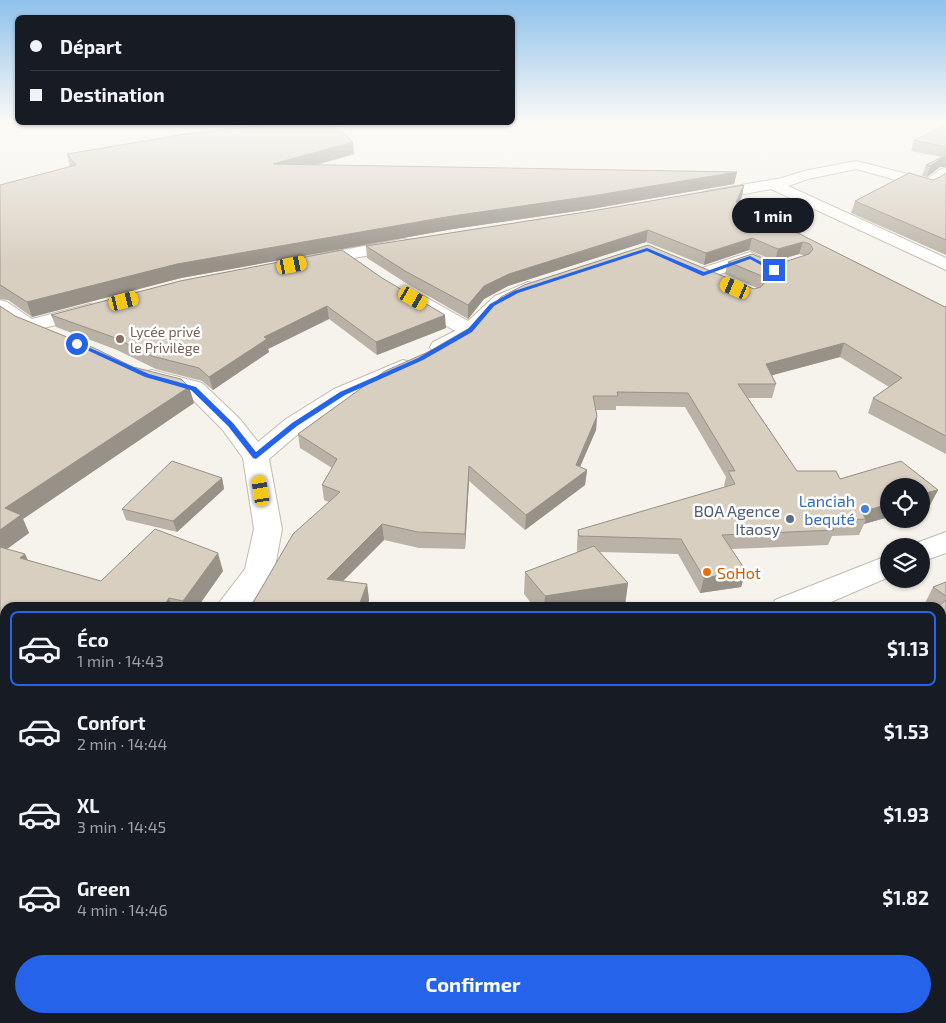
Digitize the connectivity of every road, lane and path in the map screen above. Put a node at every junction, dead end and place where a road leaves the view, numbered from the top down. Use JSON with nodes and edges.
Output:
{"nodes":[{"id":1,"x":831,"y":170,"type":"edge"},
{"id":2,"x":874,"y":170,"type":"edge"},
{"id":3,"x":946,"y":172,"type":"edge"},
{"id":4,"x":772,"y":184,"type":"junction"},
{"id":5,"x":686,"y":199,"type":"edge"},
{"id":6,"x":415,"y":242,"type":"edge"},
{"id":7,"x":348,"y":254,"type":"junction"},
{"id":8,"x":299,"y":264,"type":"edge"},
{"id":9,"x":946,"y":265,"type":"edge"},
{"id":10,"x":783,"y":267,"type":"edge"},
{"id":11,"x":365,"y":268,"type":"edge"},
{"id":12,"x":543,"y":282,"type":"edge"},
{"id":13,"x":727,"y":284,"type":"edge"},
{"id":14,"x":398,"y":289,"type":"edge"},
{"id":15,"x":0,"y":306,"type":"edge"},
{"id":16,"x":105,"y":306,"type":"edge"},
{"id":17,"x":29,"y":326,"type":"junction"},
{"id":18,"x":470,"y":331,"type":"junction"},
{"id":19,"x":64,"y":340,"type":"edge"},
{"id":20,"x":132,"y":368,"type":"edge"},
{"id":21,"x":256,"y":457,"type":"junction"},
{"id":22,"x":946,"y":542,"type":"edge"},
{"id":23,"x":930,"y":548,"type":"edge"},
{"id":24,"x":880,"y":569,"type":"edge"},
{"id":25,"x":235,"y":602,"type":"edge"},
{"id":26,"x":800,"y":602,"type":"edge"}],
"edges":[{"from":1,"to":4,"type":"street"},
{"from":2,"to":3,"type":"street"},
{"from":4,"to":5,"type":"street"},
{"from":4,"to":9,"type":"street"},
{"from":6,"to":7,"type":"street"},
{"from":7,"to":8,"type":"street"},
{"from":7,"to":11,"type":"street"},
{"from":10,"to":13,"type":"street"},
{"from":12,"to":18,"type":"street"},
{"from":14,"to":18,"type":"street"},
{"from":15,"to":17,"type":"street"},
{"from":16,"to":17,"type":"street"},
{"from":17,"to":19,"type":"street"},
{"from":18,"to":21,"type":"street"},
{"from":20,"to":21,"type":"street"},
{"from":21,"to":25,"type":"street"},
{"from":22,"to":23,"type":"street"},
{"from":24,"to":26,"type":"street"}]}
